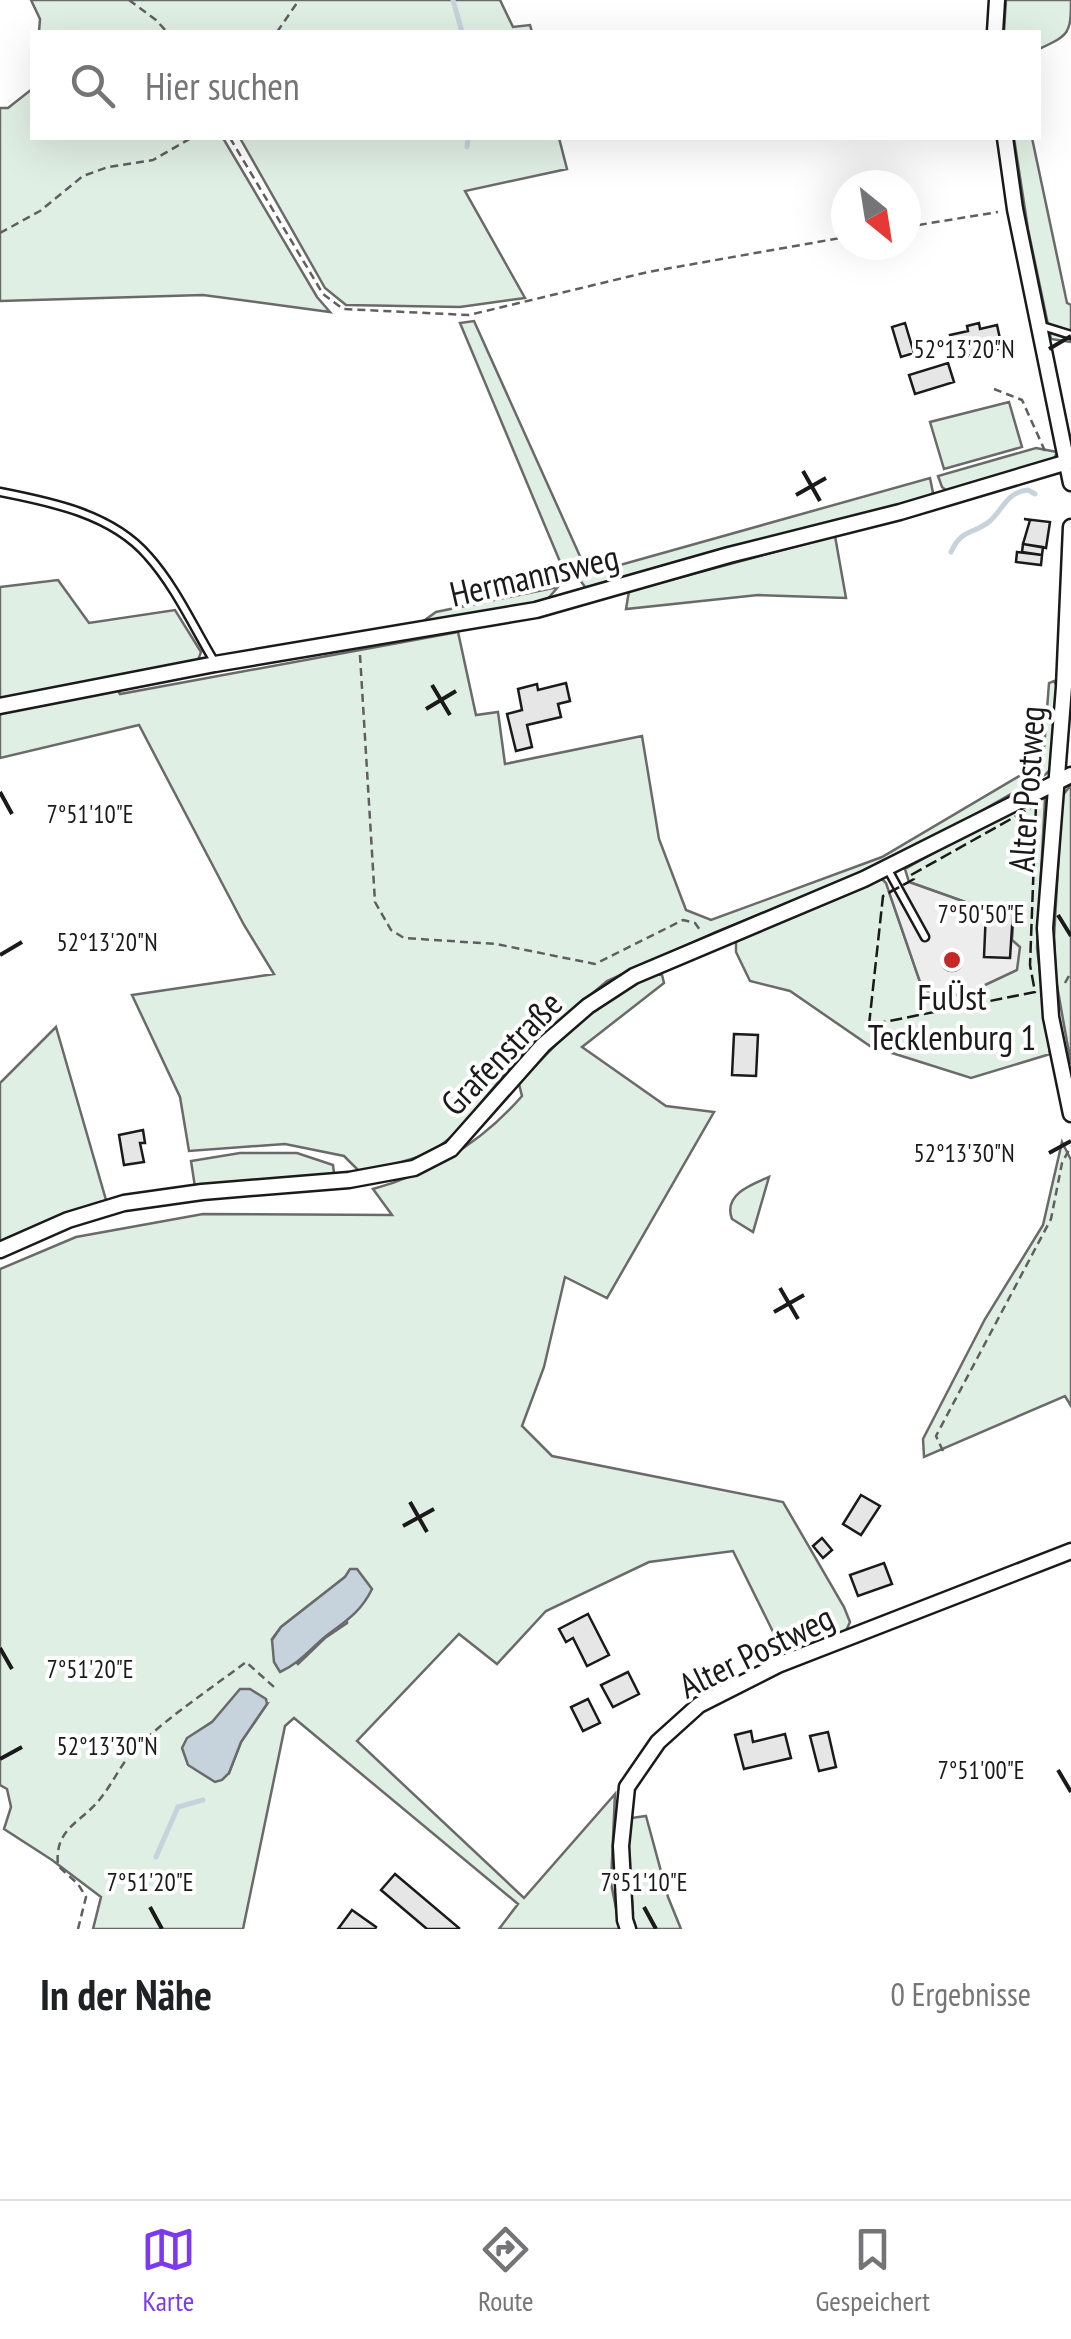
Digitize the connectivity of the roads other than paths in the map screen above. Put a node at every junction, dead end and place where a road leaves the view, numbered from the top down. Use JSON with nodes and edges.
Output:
{"nodes":[{"id":1,"x":997,"y":0,"type":"edge"},
{"id":2,"x":995,"y":30,"type":"edge"},
{"id":3,"x":1006,"y":140,"type":"edge"},
{"id":4,"x":1038,"y":324,"type":"junction"},
{"id":5,"x":1071,"y":335,"type":"edge"},
{"id":6,"x":1064,"y":463,"type":"edge"},
{"id":7,"x":1071,"y":483,"type":"edge"},
{"id":8,"x":0,"y":492,"type":"edge"},
{"id":9,"x":1071,"y":527,"type":"edge"},
{"id":10,"x":216,"y":664,"type":"junction"},
{"id":11,"x":0,"y":706,"type":"edge"},
{"id":12,"x":1064,"y":779,"type":"edge"},
{"id":13,"x":886,"y":867,"type":"junction"},
{"id":14,"x":925,"y":937,"type":"dead end"},
{"id":15,"x":1071,"y":1114,"type":"edge"},
{"id":16,"x":0,"y":1250,"type":"edge"},
{"id":17,"x":1071,"y":1551,"type":"edge"},
{"id":18,"x":628,"y":1929,"type":"edge"}],
"edges":[{"from":1,"to":2,"type":"street"},
{"from":3,"to":4,"type":"street"},
{"from":4,"to":5,"type":"lane"},
{"from":4,"to":6,"type":"street"},
{"from":6,"to":7,"type":"street"},
{"from":6,"to":10,"type":"street","name":"Hermannsweg"},
{"from":8,"to":10,"type":"lane"},
{"from":9,"to":12,"type":"street","name":"Alter Postweg"},
{"from":10,"to":11,"type":"street","name":"Hermannsweg"},
{"from":12,"to":13,"type":"street","name":"Grafenstraße"},
{"from":12,"to":15,"type":"street","name":"Alter Postweg"},
{"from":13,"to":14,"type":"lane"},
{"from":13,"to":16,"type":"street","name":"Grafenstraße"},
{"from":17,"to":18,"type":"street","name":"Alter Postweg"}]}
